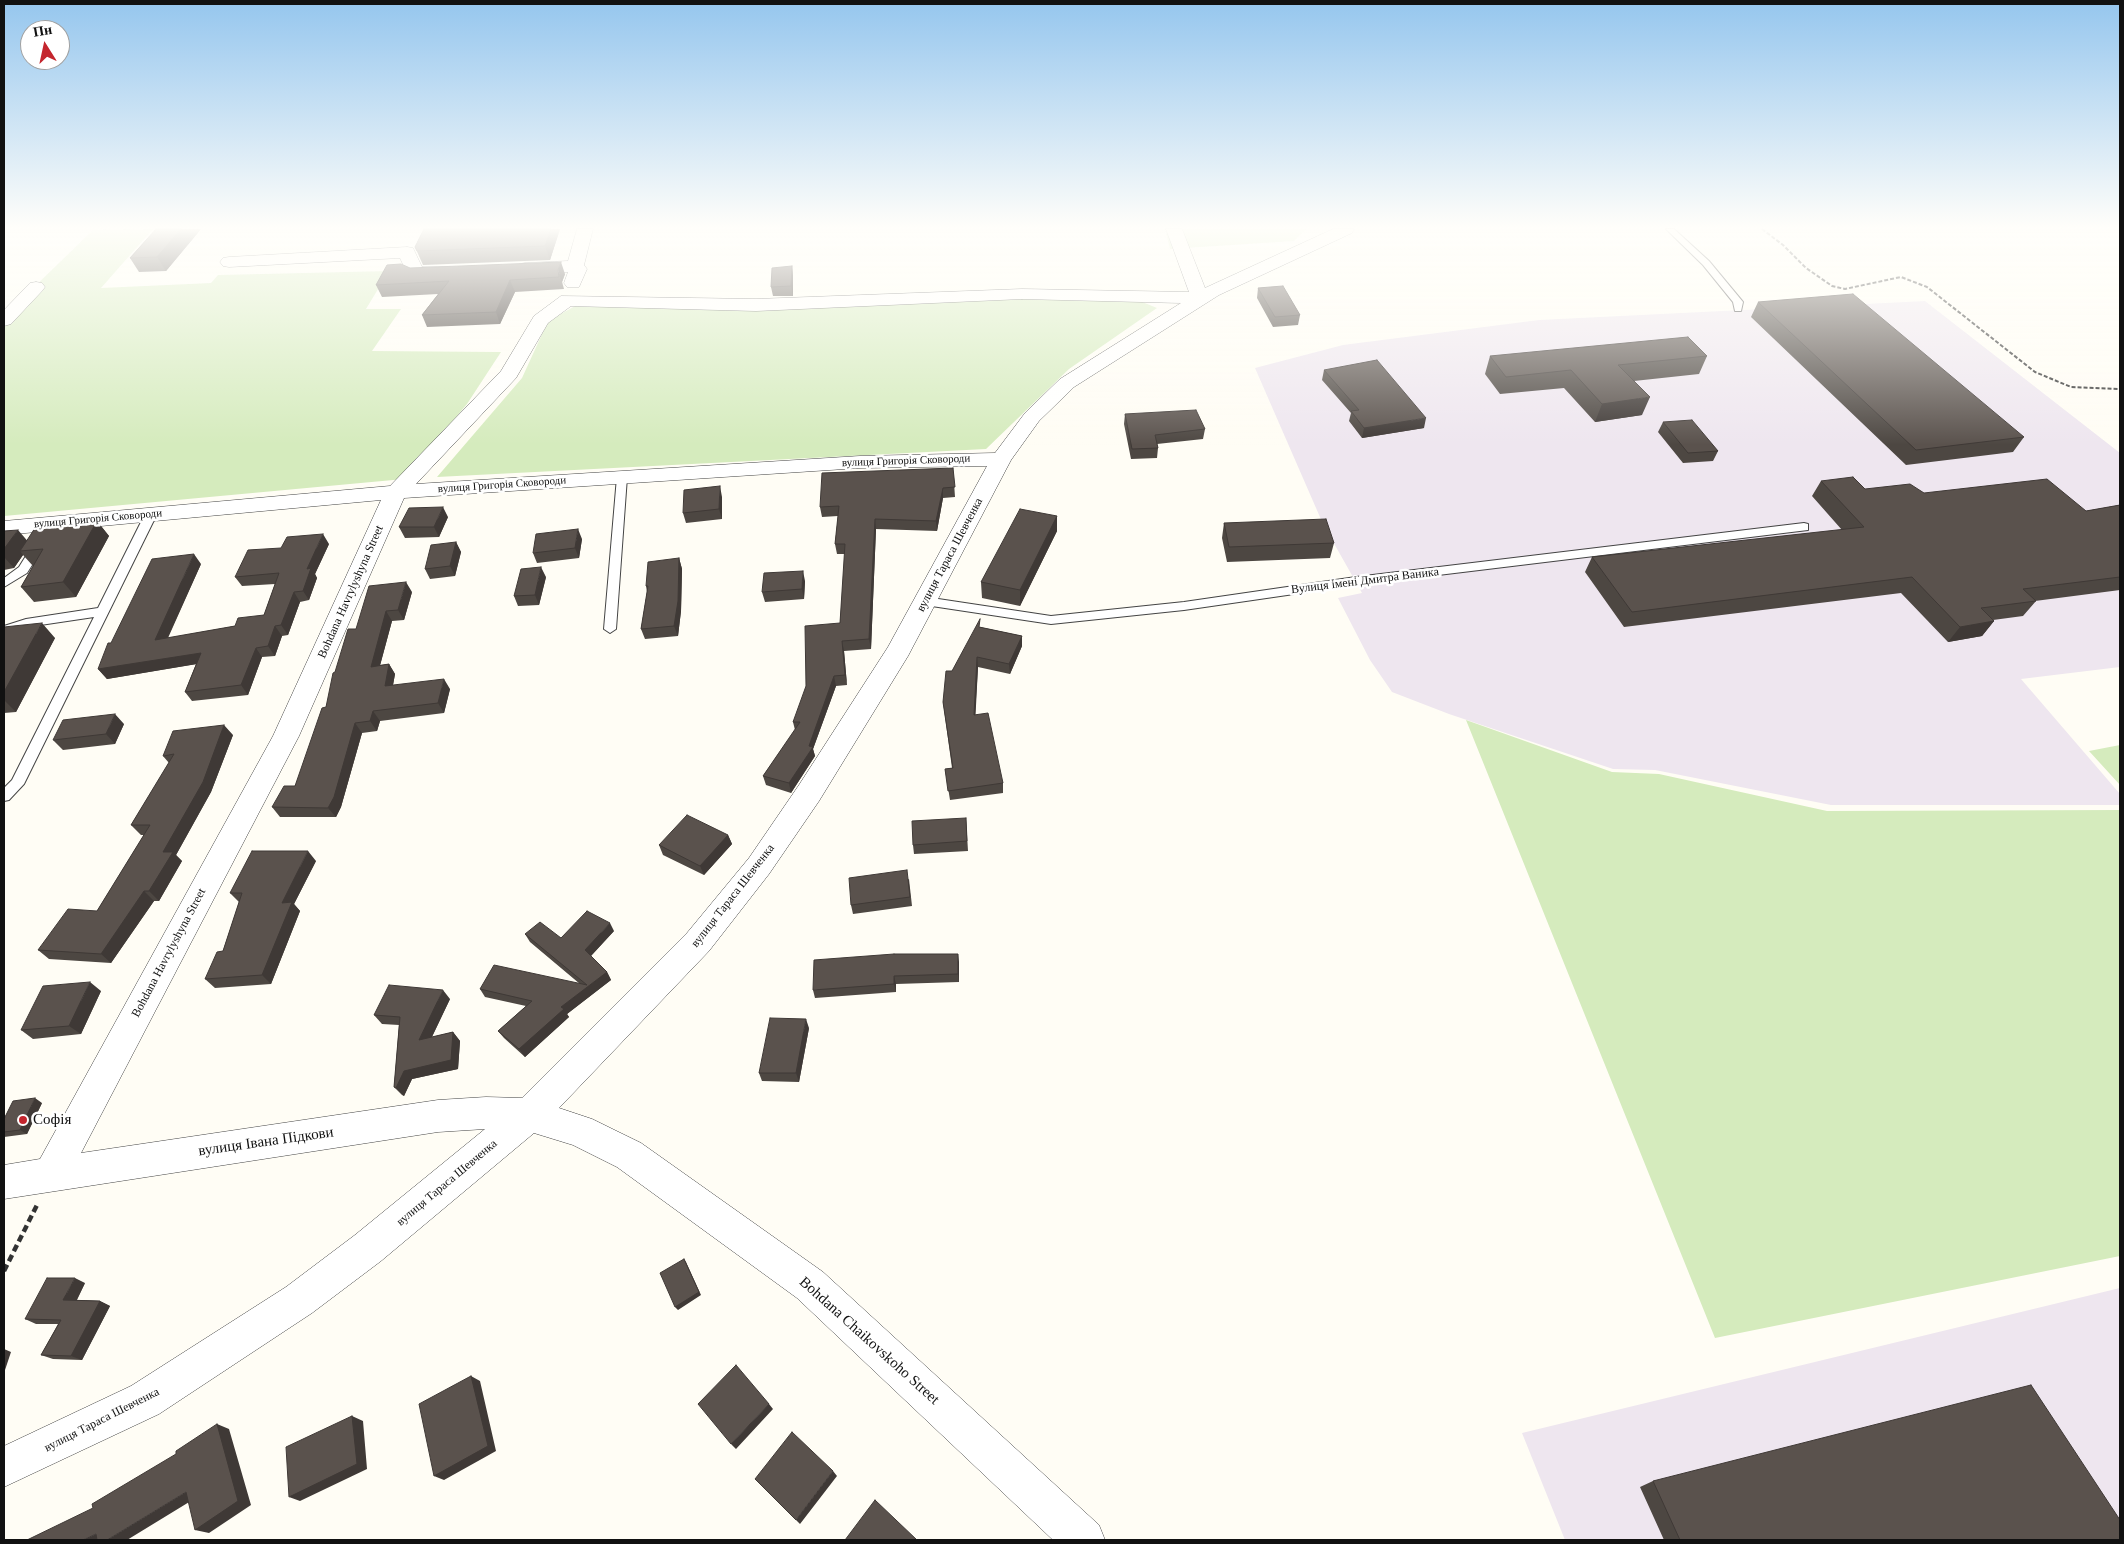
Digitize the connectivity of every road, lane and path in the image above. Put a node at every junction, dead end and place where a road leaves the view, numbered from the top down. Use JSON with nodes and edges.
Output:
{"nodes":[{"id":1,"x":22,"y":301,"type":"edge"},
{"id":2,"x":566,"y":301,"type":"edge"},
{"id":3,"x":607,"y":301,"type":"edge"},
{"id":4,"x":854,"y":301,"type":"edge"},
{"id":5,"x":1197,"y":301,"type":"edge"},
{"id":6,"x":1737,"y":301,"type":"edge"},
{"id":7,"x":1945,"y":301,"type":"edge"},
{"id":8,"x":1738,"y":309,"type":"dead end"},
{"id":9,"x":4,"y":320,"type":"edge"},
{"id":10,"x":2120,"y":389,"type":"edge"},
{"id":11,"x":1001,"y":458,"type":"junction"},
{"id":12,"x":622,"y":477,"type":"junction"},
{"id":13,"x":396,"y":492,"type":"junction"},
{"id":14,"x":151,"y":514,"type":"junction"},
{"id":15,"x":52,"y":523,"type":"junction"},
{"id":16,"x":1804,"y":527,"type":"dead end"},
{"id":17,"x":4,"y":528,"type":"edge"},
{"id":18,"x":4,"y":582,"type":"edge"},
{"id":19,"x":925,"y":601,"type":"junction"},
{"id":20,"x":102,"y":612,"type":"junction"},
{"id":21,"x":610,"y":629,"type":"dead end"},
{"id":22,"x":4,"y":630,"type":"edge"},
{"id":23,"x":4,"y":796,"type":"edge"},
{"id":24,"x":529,"y":1115,"type":"junction"},
{"id":25,"x":50,"y":1174,"type":"junction"},
{"id":26,"x":4,"y":1182,"type":"edge"},
{"id":27,"x":4,"y":1271,"type":"edge"},
{"id":28,"x":4,"y":1467,"type":"edge"},
{"id":29,"x":1084,"y":1540,"type":"edge"}],
"edges":[{"from":1,"to":9,"type":"street"},
{"from":2,"to":13,"type":"street","name":"Bohdana Havrylyshyna Street"},
{"from":3,"to":4,"type":"street"},
{"from":5,"to":11,"type":"street","name":"вулиця Тараса Шевченка"},
{"from":6,"to":8,"type":"lane"},
{"from":7,"to":10,"type":"path"},
{"from":11,"to":12,"type":"street","name":"вулиця Григорія Сковороди"},
{"from":11,"to":19,"type":"street","name":"вулиця Тараса Шевченка"},
{"from":12,"to":13,"type":"street","name":"вулиця Григорія Сковороди"},
{"from":12,"to":21,"type":"lane"},
{"from":13,"to":14,"type":"street","name":"вулиця Григорія Сковороди"},
{"from":13,"to":25,"type":"street","name":"Bohdana Havrylyshyna Street"},
{"from":14,"to":15,"type":"street","name":"вулиця Григорія Сковороди"},
{"from":14,"to":20,"type":"lane"},
{"from":15,"to":17,"type":"street","name":"вулиця Григорія Сковороди"},
{"from":15,"to":18,"type":"lane"},
{"from":16,"to":19,"type":"lane","name":"Вулиця імені Дмитра Ваника"},
{"from":19,"to":24,"type":"street","name":"вулиця Тараса Шевченка"},
{"from":20,"to":22,"type":"lane"},
{"from":20,"to":23,"type":"lane"},
{"from":24,"to":25,"type":"street","name":"вулиця Івана Підкови"},
{"from":24,"to":28,"type":"street","name":"вулиця Тараса Шевченка"},
{"from":24,"to":29,"type":"street","name":"Bohdana Chaikovskoho Street"},
{"from":25,"to":26,"type":"street","name":"вулиця Івана Підкови"},
{"from":25,"to":27,"type":"path"}]}
